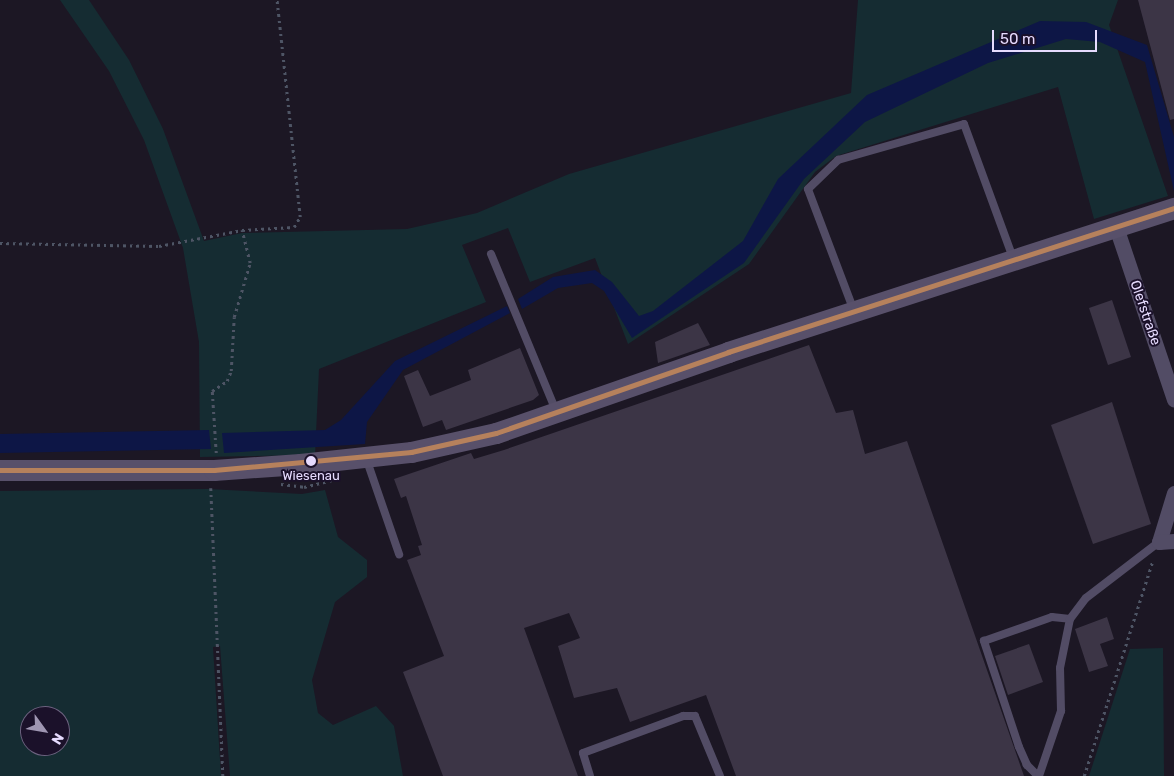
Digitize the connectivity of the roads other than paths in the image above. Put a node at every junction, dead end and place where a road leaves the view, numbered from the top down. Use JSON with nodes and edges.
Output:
{"nodes":[{"id":1,"x":1174,"y":208,"type":"edge"},
{"id":2,"x":1116,"y":227,"type":"junction"},
{"id":3,"x":491,"y":254,"type":"dead end"},
{"id":4,"x":1013,"y":260,"type":"junction"},
{"id":5,"x":854,"y":312,"type":"junction"},
{"id":6,"x":1174,"y":398,"type":"edge"},
{"id":7,"x":557,"y":413,"type":"junction"},
{"id":8,"x":366,"y":458,"type":"junction"},
{"id":9,"x":0,"y":470,"type":"edge"},
{"id":10,"x":1174,"y":493,"type":"edge"},
{"id":11,"x":1167,"y":542,"type":"edge"},
{"id":12,"x":398,"y":554,"type":"dead end"},
{"id":13,"x":1070,"y":619,"type":"junction"},
{"id":14,"x":590,"y":776,"type":"edge"},
{"id":15,"x":720,"y":776,"type":"edge"},
{"id":16,"x":1038,"y":776,"type":"edge"}],
"edges":[{"from":1,"to":2,"type":"main road"},
{"from":2,"to":4,"type":"main road"},
{"from":2,"to":6,"type":"street","name":"Olefstraße"},
{"from":3,"to":7,"type":"lane"},
{"from":4,"to":5,"type":"main road"},
{"from":4,"to":5,"type":"lane"},
{"from":5,"to":7,"type":"main road"},
{"from":7,"to":8,"type":"main road"},
{"from":8,"to":9,"type":"main road"},
{"from":8,"to":12,"type":"lane"},
{"from":10,"to":11,"type":"street"},
{"from":11,"to":13,"type":"lane"},
{"from":13,"to":16,"type":"lane"},
{"from":13,"to":16,"type":"lane"},
{"from":14,"to":15,"type":"lane"}]}
